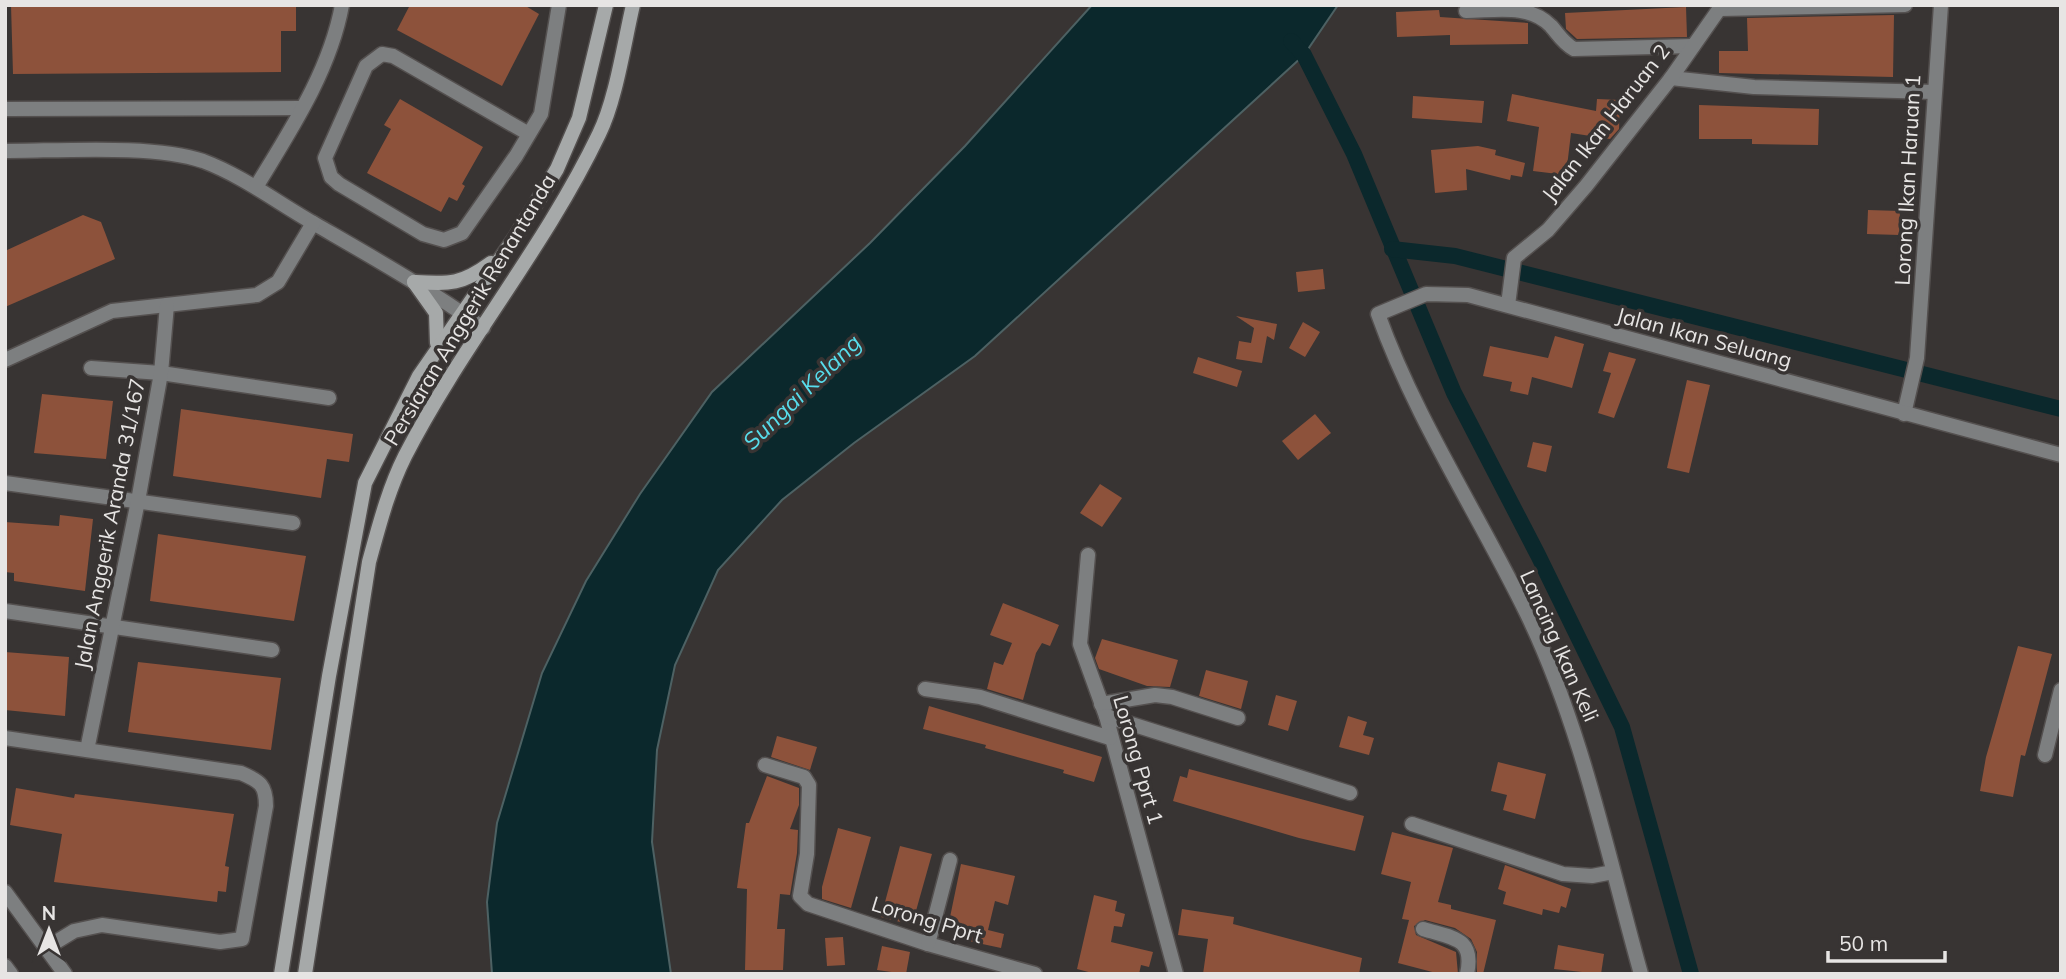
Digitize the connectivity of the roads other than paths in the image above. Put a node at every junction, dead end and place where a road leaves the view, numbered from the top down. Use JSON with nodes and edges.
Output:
{"nodes":[{"id":1,"x":342,"y":5,"type":"edge"},
{"id":2,"x":559,"y":5,"type":"edge"},
{"id":3,"x":606,"y":5,"type":"edge"},
{"id":4,"x":633,"y":5,"type":"edge"},
{"id":5,"x":1905,"y":5,"type":"edge"},
{"id":6,"x":1941,"y":5,"type":"edge"},
{"id":7,"x":1721,"y":7,"type":"edge"},
{"id":8,"x":1466,"y":11,"type":"dead end"},
{"id":9,"x":1693,"y":46,"type":"junction"},
{"id":10,"x":1671,"y":78,"type":"junction"},
{"id":11,"x":1934,"y":92,"type":"junction"},
{"id":12,"x":301,"y":108,"type":"junction"},
{"id":13,"x":5,"y":109,"type":"edge"},
{"id":14,"x":529,"y":134,"type":"junction"},
{"id":15,"x":5,"y":151,"type":"edge"},
{"id":16,"x":256,"y":187,"type":"junction"},
{"id":17,"x":313,"y":223,"type":"junction"},
{"id":18,"x":503,"y":254,"type":"junction"},
{"id":19,"x":414,"y":282,"type":"junction"},
{"id":20,"x":167,"y":306,"type":"junction"},
{"id":21,"x":1508,"y":306,"type":"junction"},
{"id":22,"x":461,"y":312,"type":"junction"},
{"id":23,"x":483,"y":328,"type":"junction"},
{"id":24,"x":436,"y":348,"type":"junction"},
{"id":25,"x":1392,"y":353,"type":"joint"},
{"id":26,"x":5,"y":360,"type":"edge"},
{"id":27,"x":91,"y":368,"type":"dead end"},
{"id":28,"x":161,"y":373,"type":"junction"},
{"id":29,"x":329,"y":398,"type":"dead end"},
{"id":30,"x":1904,"y":414,"type":"junction"},
{"id":31,"x":2061,"y":455,"type":"edge"},
{"id":32,"x":5,"y":483,"type":"edge"},
{"id":33,"x":138,"y":501,"type":"junction"},
{"id":34,"x":293,"y":523,"type":"dead end"},
{"id":35,"x":1088,"y":555,"type":"dead end"},
{"id":36,"x":5,"y":611,"type":"edge"},
{"id":37,"x":113,"y":625,"type":"junction"},
{"id":38,"x":272,"y":650,"type":"dead end"},
{"id":39,"x":925,"y":689,"type":"dead end"},
{"id":40,"x":2061,"y":690,"type":"edge"},
{"id":41,"x":1104,"y":710,"type":"junction"},
{"id":42,"x":1238,"y":718,"type":"dead end"},
{"id":43,"x":5,"y":738,"type":"edge"},
{"id":44,"x":1110,"y":738,"type":"junction"},
{"id":45,"x":87,"y":750,"type":"junction"},
{"id":46,"x":2045,"y":755,"type":"dead end"},
{"id":47,"x":765,"y":765,"type":"dead end"},
{"id":48,"x":1350,"y":793,"type":"dead end"},
{"id":49,"x":1412,"y":824,"type":"dead end"},
{"id":50,"x":950,"y":860,"type":"dead end"},
{"id":51,"x":1613,"y":872,"type":"junction"},
{"id":52,"x":5,"y":892,"type":"edge"},
{"id":53,"x":1423,"y":929,"type":"dead end"},
{"id":54,"x":928,"y":944,"type":"junction"},
{"id":55,"x":46,"y":948,"type":"junction"},
{"id":56,"x":5,"y":966,"type":"edge"},
{"id":57,"x":11,"y":974,"type":"edge"},
{"id":58,"x":65,"y":974,"type":"edge"},
{"id":59,"x":281,"y":974,"type":"edge"},
{"id":60,"x":305,"y":974,"type":"edge"},
{"id":61,"x":1035,"y":974,"type":"edge"},
{"id":62,"x":1176,"y":974,"type":"edge"},
{"id":63,"x":1467,"y":974,"type":"edge"},
{"id":64,"x":1642,"y":974,"type":"edge"}],
"edges":[{"from":1,"to":12,"type":"street"},
{"from":2,"to":14,"type":"street"},
{"from":3,"to":18,"type":"main road","name":"Persiaran Anggerik Renantanda"},
{"from":4,"to":23,"type":"main road","name":"Persiaran Anggerik Renantanda"},
{"from":5,"to":7,"type":"street"},
{"from":6,"to":11,"type":"street","name":"Lorong Ikan Haruan 1"},
{"from":7,"to":9,"type":"street","name":"Jalan Ikan Haruan 2"},
{"from":8,"to":9,"type":"street"},
{"from":9,"to":10,"type":"street","name":"Jalan Ikan Haruan 2"},
{"from":10,"to":11,"type":"street"},
{"from":10,"to":21,"type":"street","name":"Jalan Ikan Haruan 2"},
{"from":11,"to":30,"type":"street","name":"Lorong Ikan Haruan 1"},
{"from":12,"to":13,"type":"street"},
{"from":12,"to":16,"type":"street"},
{"from":14,"to":14,"type":"street"},
{"from":15,"to":16,"type":"street"},
{"from":16,"to":17,"type":"street"},
{"from":17,"to":19,"type":"street"},
{"from":17,"to":20,"type":"street"},
{"from":18,"to":19,"type":"main road"},
{"from":18,"to":22,"type":"main road","name":"Persiaran Anggerik Renantanda"},
{"from":19,"to":22,"type":"street"},
{"from":19,"to":24,"type":"main road"},
{"from":20,"to":26,"type":"street"},
{"from":20,"to":28,"type":"street","name":"Jalan Anggerik Aranda 31/167"},
{"from":21,"to":25,"type":"street","name":"Jalan Ikan Seluang"},
{"from":21,"to":30,"type":"street","name":"Jalan Ikan Seluang"},
{"from":22,"to":23,"type":"street"},
{"from":22,"to":24,"type":"main road","name":"Persiaran Anggerik Renantanda"},
{"from":23,"to":60,"type":"main road","name":"Persiaran Anggerik Renantanda"},
{"from":24,"to":59,"type":"main road","name":"Persiaran Anggerik Renantanda"},
{"from":25,"to":51,"type":"street","name":"Lancing Ikan Keli"},
{"from":27,"to":28,"type":"street"},
{"from":28,"to":29,"type":"street"},
{"from":28,"to":33,"type":"street","name":"Jalan Anggerik Aranda 31/167"},
{"from":30,"to":31,"type":"street","name":"Jalan Ikan Seluang"},
{"from":32,"to":33,"type":"street"},
{"from":33,"to":34,"type":"street"},
{"from":33,"to":37,"type":"street","name":"Jalan Anggerik Aranda 31/167"},
{"from":35,"to":41,"type":"street","name":"Lorong Pprt 1"},
{"from":36,"to":37,"type":"street"},
{"from":37,"to":38,"type":"street"},
{"from":37,"to":45,"type":"street","name":"Jalan Anggerik Aranda 31/167"},
{"from":39,"to":44,"type":"street"},
{"from":40,"to":46,"type":"street"},
{"from":41,"to":42,"type":"street"},
{"from":41,"to":44,"type":"street","name":"Lorong Pprt 1"},
{"from":41,"to":48,"type":"street"},
{"from":43,"to":45,"type":"street"},
{"from":44,"to":62,"type":"street","name":"Lorong Pprt 1"},
{"from":45,"to":55,"type":"street"},
{"from":47,"to":54,"type":"street","name":"Lorong Pprt"},
{"from":49,"to":51,"type":"street"},
{"from":50,"to":54,"type":"street"},
{"from":51,"to":64,"type":"street","name":"Lancing Ikan Keli"},
{"from":52,"to":55,"type":"street"},
{"from":53,"to":63,"type":"street"},
{"from":54,"to":61,"type":"street","name":"Lorong Pprt"},
{"from":55,"to":58,"type":"street"},
{"from":56,"to":57,"type":"street"}]}
